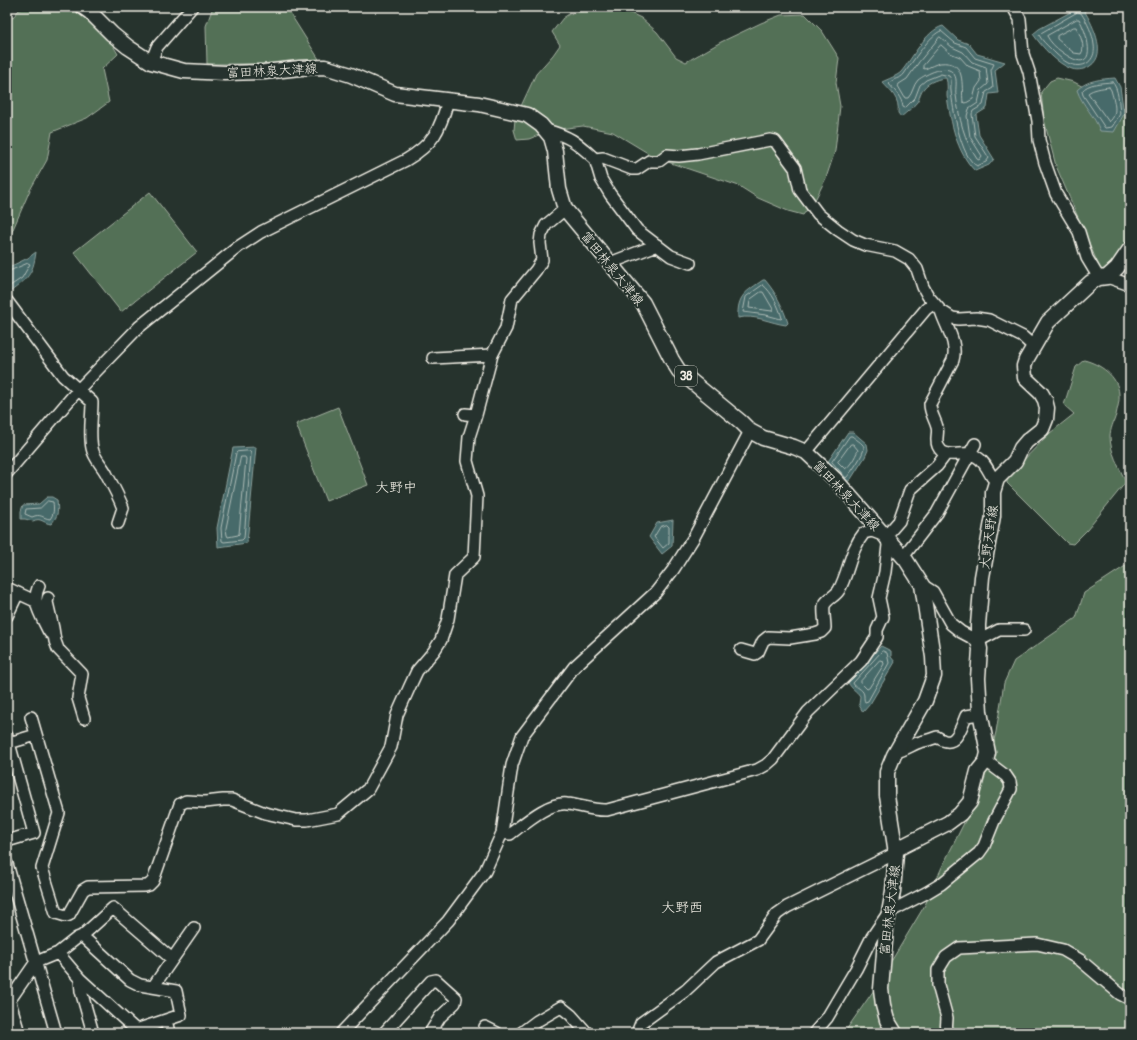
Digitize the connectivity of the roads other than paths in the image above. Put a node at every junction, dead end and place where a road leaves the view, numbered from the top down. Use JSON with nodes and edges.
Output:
{"nodes":[{"id":1,"x":83,"y":7,"type":"edge"},
{"id":2,"x":192,"y":7,"type":"edge"},
{"id":3,"x":1013,"y":7,"type":"edge"},
{"id":4,"x":151,"y":62,"type":"junction"},
{"id":5,"x":448,"y":100,"type":"junction"},
{"id":6,"x":546,"y":130,"type":"junction"},
{"id":7,"x":595,"y":159,"type":"junction"},
{"id":8,"x":565,"y":209,"type":"junction"},
{"id":9,"x":657,"y":245,"type":"junction"},
{"id":10,"x":1130,"y":249,"type":"edge"},
{"id":11,"x":610,"y":263,"type":"junction"},
{"id":12,"x":690,"y":263,"type":"dead end"},
{"id":13,"x":1103,"y":277,"type":"junction"},
{"id":14,"x":1130,"y":285,"type":"edge"},
{"id":15,"x":7,"y":301,"type":"edge"},
{"id":16,"x":937,"y":307,"type":"junction"},
{"id":17,"x":1042,"y":333,"type":"junction"},
{"id":18,"x":1022,"y":336,"type":"junction"},
{"id":19,"x":1034,"y":347,"type":"junction"},
{"id":20,"x":492,"y":355,"type":"junction"},
{"id":21,"x":433,"y":358,"type":"dead end"},
{"id":22,"x":78,"y":390,"type":"junction"},
{"id":23,"x":750,"y":430,"type":"junction"},
{"id":24,"x":973,"y":449,"type":"junction"},
{"id":25,"x":806,"y":452,"type":"junction"},
{"id":26,"x":946,"y":454,"type":"junction"},
{"id":27,"x":7,"y":473,"type":"edge"},
{"id":28,"x":992,"y":477,"type":"dead end"},
{"id":29,"x":118,"y":523,"type":"dead end"},
{"id":30,"x":886,"y":536,"type":"junction"},
{"id":31,"x":903,"y":557,"type":"junction"},
{"id":32,"x":922,"y":585,"type":"junction"},
{"id":33,"x":39,"y":586,"type":"dead end"},
{"id":34,"x":7,"y":588,"type":"edge"},
{"id":35,"x":18,"y":593,"type":"junction"},
{"id":36,"x":48,"y":598,"type":"dead end"},
{"id":37,"x":35,"y":601,"type":"junction"},
{"id":38,"x":7,"y":616,"type":"edge"},
{"id":39,"x":1024,"y":630,"type":"dead end"},
{"id":40,"x":53,"y":633,"type":"junction"},
{"id":41,"x":978,"y":641,"type":"junction"},
{"id":42,"x":740,"y":650,"type":"dead end"},
{"id":43,"x":980,"y":714,"type":"junction"},
{"id":44,"x":31,"y":718,"type":"dead end"},
{"id":45,"x":84,"y":718,"type":"dead end"},
{"id":46,"x":36,"y":735,"type":"junction"},
{"id":47,"x":8,"y":739,"type":"edge"},
{"id":48,"x":896,"y":752,"type":"junction"},
{"id":49,"x":986,"y":761,"type":"junction"},
{"id":50,"x":502,"y":833,"type":"junction"},
{"id":51,"x":7,"y":841,"type":"edge"},
{"id":52,"x":896,"y":852,"type":"junction"},
{"id":53,"x":7,"y":864,"type":"edge"},
{"id":54,"x":889,"y":912,"type":"junction"},
{"id":55,"x":194,"y":928,"type":"dead end"},
{"id":56,"x":82,"y":936,"type":"junction"},
{"id":57,"x":58,"y":953,"type":"junction"},
{"id":58,"x":172,"y":959,"type":"junction"},
{"id":59,"x":36,"y":962,"type":"junction"},
{"id":60,"x":80,"y":979,"type":"junction"},
{"id":61,"x":153,"y":987,"type":"junction"},
{"id":62,"x":8,"y":999,"type":"edge"},
{"id":63,"x":1130,"y":999,"type":"edge"},
{"id":64,"x":166,"y":1020,"type":"junction"},
{"id":65,"x":485,"y":1028,"type":"dead end"},
{"id":66,"x":136,"y":1031,"type":"edge"},
{"id":67,"x":19,"y":1033,"type":"edge"},
{"id":68,"x":56,"y":1033,"type":"edge"},
{"id":69,"x":93,"y":1033,"type":"edge"},
{"id":70,"x":169,"y":1033,"type":"edge"},
{"id":71,"x":341,"y":1033,"type":"edge"},
{"id":72,"x":384,"y":1033,"type":"edge"},
{"id":73,"x":430,"y":1033,"type":"edge"},
{"id":74,"x":497,"y":1033,"type":"edge"},
{"id":75,"x":521,"y":1033,"type":"edge"},
{"id":76,"x":587,"y":1033,"type":"edge"},
{"id":77,"x":637,"y":1033,"type":"edge"},
{"id":78,"x":814,"y":1033,"type":"edge"},
{"id":79,"x":895,"y":1033,"type":"edge"},
{"id":80,"x":946,"y":1033,"type":"edge"}],
"edges":[{"from":1,"to":4,"type":"main road","name":"富田林泉大津線","number":"38"},
{"from":2,"to":4,"type":"street"},
{"from":3,"to":13,"type":"street"},
{"from":4,"to":5,"type":"main road","name":"富田林泉大津線","number":"38"},
{"from":5,"to":6,"type":"main road","name":"富田林泉大津線","number":"38"},
{"from":5,"to":22,"type":"street"},
{"from":6,"to":7,"type":"street"},
{"from":6,"to":8,"type":"main road","name":"富田林泉大津線","number":"38"},
{"from":7,"to":9,"type":"street"},
{"from":7,"to":16,"type":"street"},
{"from":8,"to":11,"type":"main road","name":"富田林泉大津線","number":"38"},
{"from":8,"to":20,"type":"street"},
{"from":9,"to":11,"type":"street"},
{"from":9,"to":12,"type":"street"},
{"from":10,"to":13,"type":"main road","name":"大野天野線"},
{"from":11,"to":23,"type":"main road","name":"富田林泉大津線","number":"38"},
{"from":13,"to":14,"type":"street"},
{"from":13,"to":17,"type":"main road","name":"大野天野線"},
{"from":15,"to":22,"type":"street"},
{"from":16,"to":18,"type":"street"},
{"from":16,"to":25,"type":"street"},
{"from":16,"to":26,"type":"street"},
{"from":17,"to":18,"type":"street"},
{"from":17,"to":19,"type":"main road","name":"大野天野線"},
{"from":18,"to":19,"type":"street"},
{"from":19,"to":41,"type":"main road","name":"大野天野線"},
{"from":20,"to":21,"type":"street"},
{"from":20,"to":46,"type":"street"},
{"from":22,"to":27,"type":"street"},
{"from":22,"to":29,"type":"street"},
{"from":23,"to":25,"type":"main road","name":"富田林泉大津線","number":"38"},
{"from":23,"to":50,"type":"street"},
{"from":24,"to":26,"type":"street"},
{"from":24,"to":28,"type":"street"},
{"from":24,"to":31,"type":"street"},
{"from":25,"to":30,"type":"main road","name":"富田林泉大津線","number":"38"},
{"from":26,"to":30,"type":"street"},
{"from":30,"to":31,"type":"main road","name":"富田林泉大津線","number":"38"},
{"from":30,"to":42,"type":"street"},
{"from":30,"to":50,"type":"street"},
{"from":31,"to":32,"type":"main road","name":"富田林泉大津線","number":"38"},
{"from":32,"to":41,"type":"street"},
{"from":32,"to":48,"type":"main road","name":"富田林泉大津線","number":"38"},
{"from":33,"to":37,"type":"street"},
{"from":34,"to":35,"type":"street"},
{"from":35,"to":37,"type":"street"},
{"from":35,"to":38,"type":"street"},
{"from":36,"to":40,"type":"street"},
{"from":37,"to":40,"type":"street"},
{"from":39,"to":41,"type":"street"},
{"from":40,"to":45,"type":"street"},
{"from":41,"to":43,"type":"main road","name":"大野天野線"},
{"from":43,"to":48,"type":"street"},
{"from":43,"to":49,"type":"main road","name":"大野天野線"},
{"from":44,"to":46,"type":"street"},
{"from":46,"to":47,"type":"street"},
{"from":47,"to":51,"type":"street"},
{"from":48,"to":52,"type":"main road","name":"富田林泉大津線","number":"38"},
{"from":49,"to":52,"type":"main road"},
{"from":49,"to":54,"type":"street"},
{"from":50,"to":71,"type":"street"},
{"from":52,"to":54,"type":"main road","name":"富田林泉大津線","number":"38"},
{"from":52,"to":77,"type":"street"},
{"from":53,"to":59,"type":"street"},
{"from":54,"to":78,"type":"street"},
{"from":54,"to":79,"type":"main road","name":"富田林泉大津線","number":"38"},
{"from":55,"to":58,"type":"street"},
{"from":56,"to":57,"type":"street"},
{"from":56,"to":58,"type":"street"},
{"from":56,"to":61,"type":"street"},
{"from":57,"to":59,"type":"street"},
{"from":57,"to":60,"type":"street"},
{"from":58,"to":61,"type":"street"},
{"from":59,"to":62,"type":"street"},
{"from":59,"to":68,"type":"street"},
{"from":60,"to":66,"type":"street"},
{"from":60,"to":69,"type":"street"},
{"from":61,"to":64,"type":"street"},
{"from":62,"to":67,"type":"street"},
{"from":63,"to":80,"type":"street"},
{"from":64,"to":66,"type":"street"},
{"from":64,"to":70,"type":"street"},
{"from":65,"to":74,"type":"street"},
{"from":72,"to":73,"type":"street"},
{"from":75,"to":76,"type":"street"}]}
